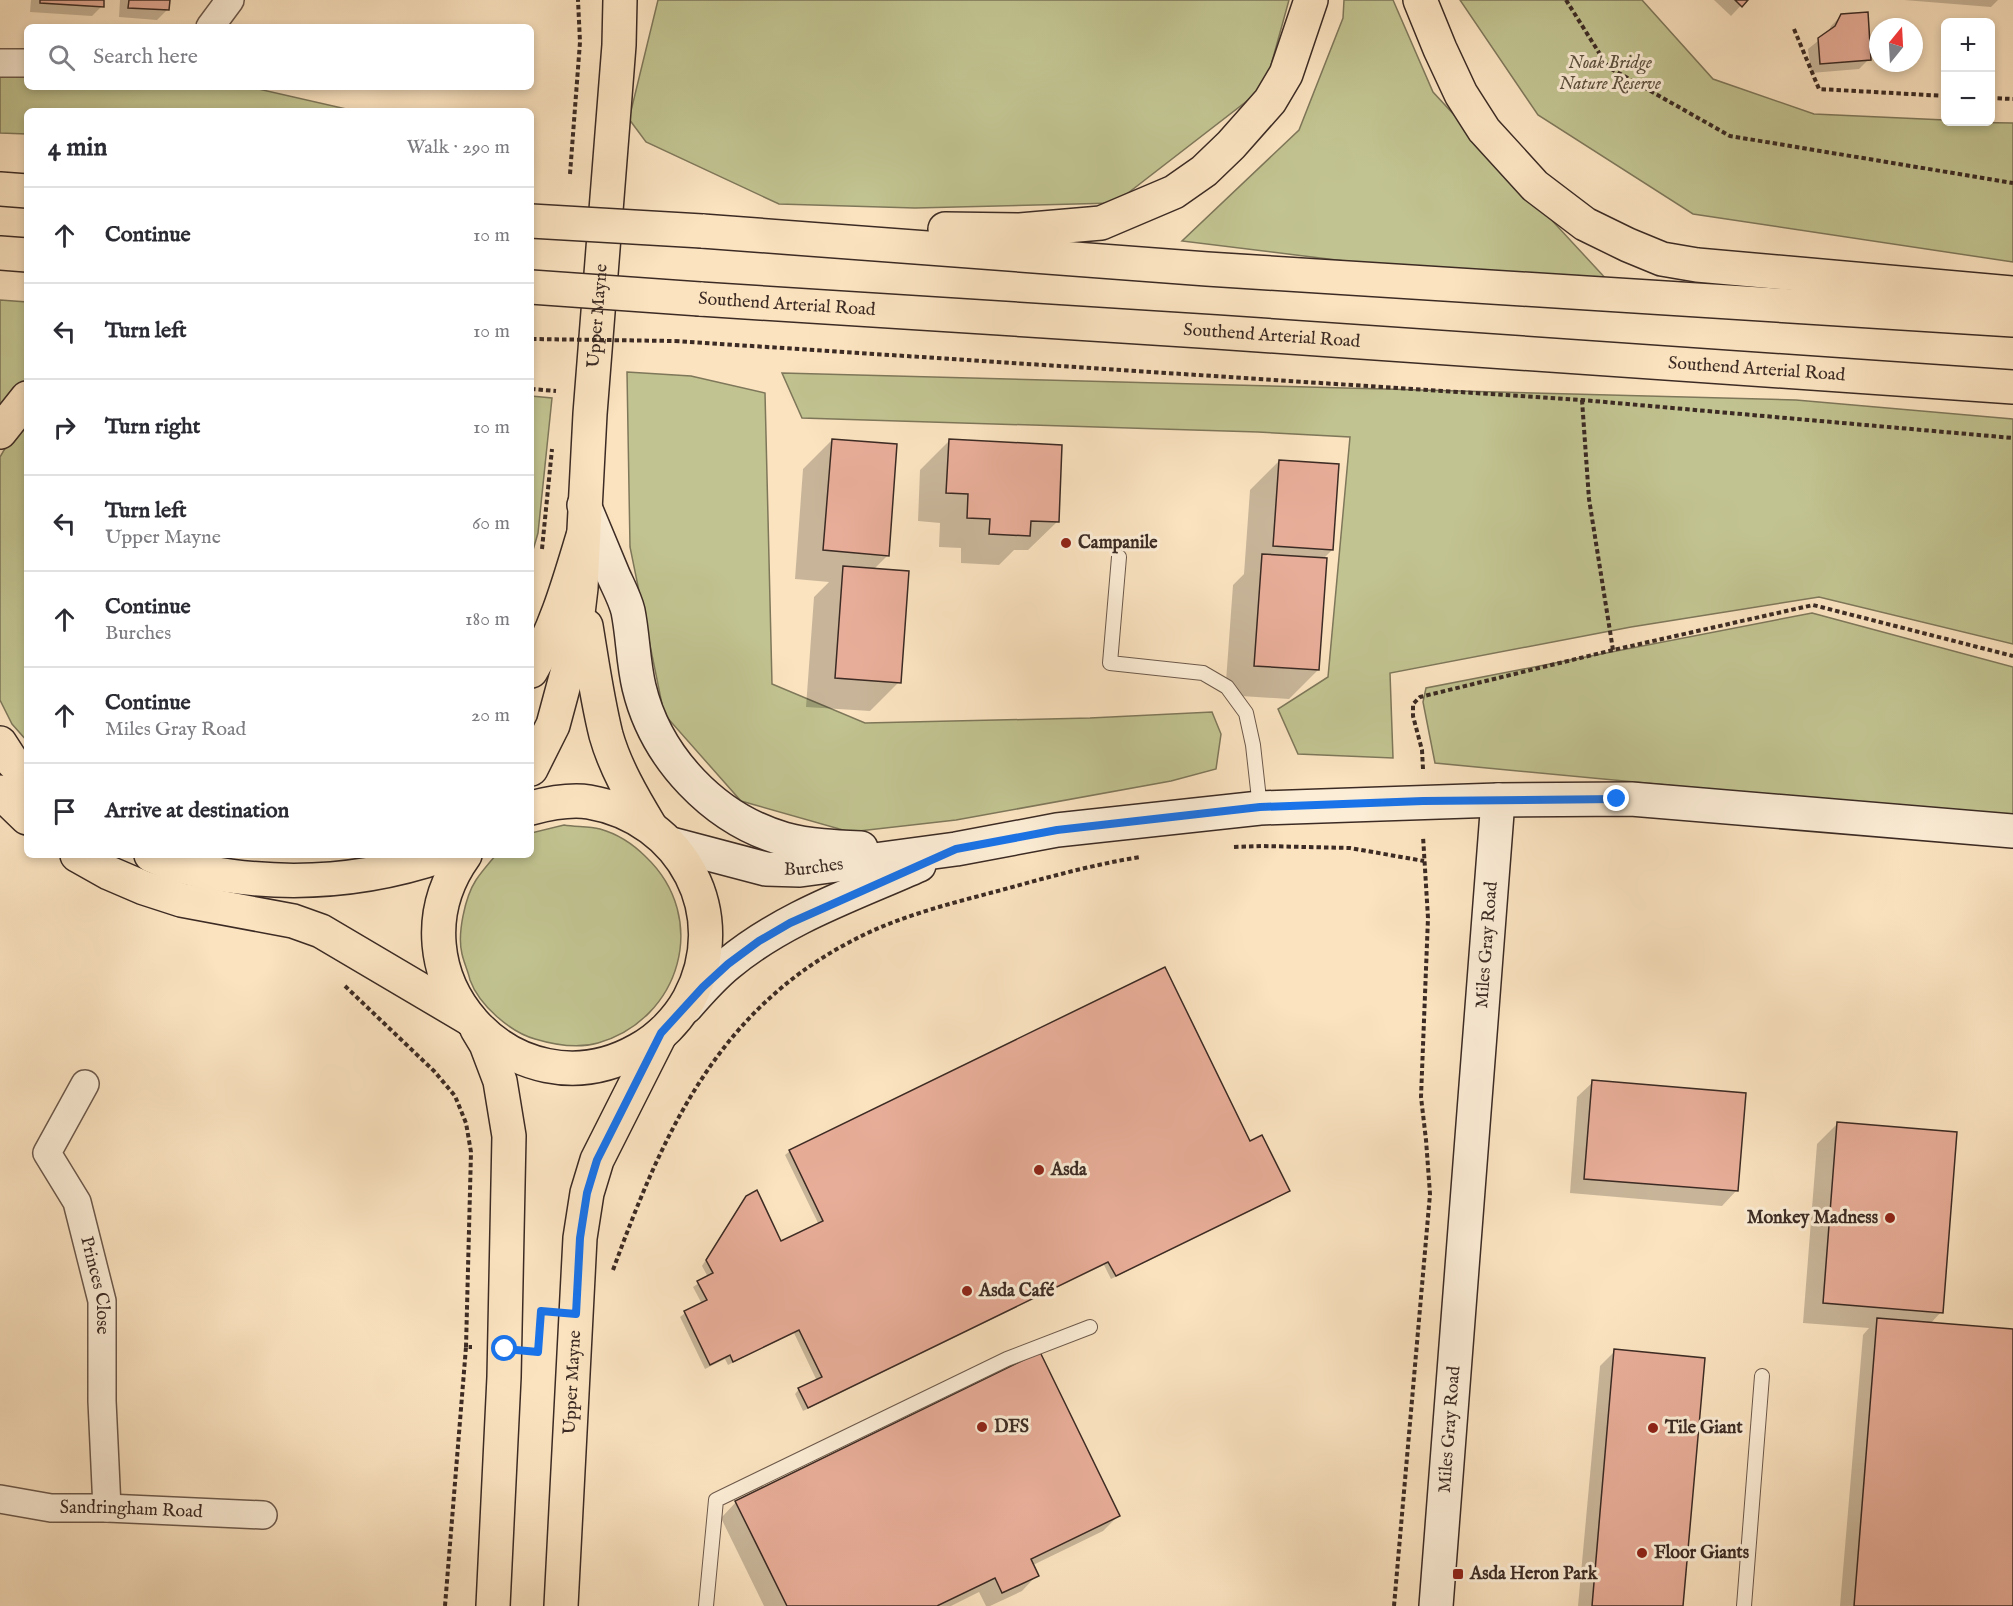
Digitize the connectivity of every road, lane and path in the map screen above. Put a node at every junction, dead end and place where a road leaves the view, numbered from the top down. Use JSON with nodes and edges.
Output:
{"nodes":[{"id":1,"x":230,"y":0,"type":"edge"},
{"id":2,"x":578,"y":0,"type":"edge"},
{"id":3,"x":620,"y":0,"type":"edge"},
{"id":4,"x":632,"y":0,"type":"edge"},
{"id":5,"x":1311,"y":0,"type":"edge"},
{"id":6,"x":1420,"y":0,"type":"edge"},
{"id":7,"x":1566,"y":0,"type":"edge"},
{"id":8,"x":212,"y":24,"type":"edge"},
{"id":9,"x":1794,"y":29,"type":"dead end"},
{"id":10,"x":619,"y":45,"type":"junction"},
{"id":11,"x":0,"y":63,"type":"edge"},
{"id":12,"x":24,"y":63,"type":"edge"},
{"id":13,"x":1941,"y":96,"type":"edge"},
{"id":14,"x":1995,"y":98,"type":"edge"},
{"id":15,"x":2013,"y":99,"type":"edge"},
{"id":16,"x":570,"y":174,"type":"dead end"},
{"id":17,"x":2013,"y":183,"type":"edge"},
{"id":18,"x":0,"y":189,"type":"edge"},
{"id":19,"x":24,"y":191,"type":"edge"},
{"id":20,"x":534,"y":221,"type":"edge"},
{"id":21,"x":713,"y":232,"type":"junction"},
{"id":22,"x":0,"y":253,"type":"edge"},
{"id":23,"x":24,"y":255,"type":"edge"},
{"id":24,"x":534,"y":287,"type":"edge"},
{"id":25,"x":2013,"y":293,"type":"edge"},
{"id":26,"x":2013,"y":320,"type":"edge"},
{"id":27,"x":534,"y":339,"type":"edge"},
{"id":28,"x":557,"y":381,"type":"dead end"},
{"id":29,"x":2013,"y":387,"type":"edge"},
{"id":30,"x":534,"y":389,"type":"edge"},
{"id":31,"x":556,"y":391,"type":"junction"},
{"id":32,"x":1582,"y":400,"type":"junction"},
{"id":33,"x":24,"y":402,"type":"edge"},
{"id":34,"x":555,"y":402,"type":"dead end"},
{"id":35,"x":0,"y":432,"type":"edge"},
{"id":36,"x":2013,"y":438,"type":"edge"},
{"id":37,"x":552,"y":446,"type":"dead end"},
{"id":38,"x":584,"y":520,"type":"junction"},
{"id":39,"x":542,"y":551,"type":"dead end"},
{"id":40,"x":1119,"y":557,"type":"dead end"},
{"id":41,"x":581,"y":588,"type":"junction"},
{"id":42,"x":1613,"y":650,"type":"junction"},
{"id":43,"x":2013,"y":656,"type":"edge"},
{"id":44,"x":534,"y":664,"type":"edge"},
{"id":45,"x":0,"y":743,"type":"edge"},
{"id":46,"x":534,"y":763,"type":"edge"},
{"id":47,"x":24,"y":774,"type":"edge"},
{"id":48,"x":0,"y":792,"type":"edge"},
{"id":49,"x":1498,"y":800,"type":"junction"},
{"id":50,"x":1423,"y":801,"type":"junction"},
{"id":51,"x":534,"y":807,"type":"edge"},
{"id":52,"x":1260,"y":807,"type":"junction"},
{"id":53,"x":24,"y":815,"type":"edge"},
{"id":54,"x":2013,"y":831,"type":"edge"},
{"id":55,"x":660,"y":835,"type":"junction"},
{"id":56,"x":1232,"y":847,"type":"dead end"},
{"id":57,"x":956,"y":849,"type":"junction"},
{"id":58,"x":1146,"y":856,"type":"dead end"},
{"id":59,"x":82,"y":858,"type":"edge"},
{"id":60,"x":157,"y":858,"type":"edge"},
{"id":61,"x":433,"y":858,"type":"edge"},
{"id":62,"x":463,"y":858,"type":"edge"},
{"id":63,"x":1424,"y":861,"type":"junction"},
{"id":64,"x":340,"y":981,"type":"dead end"},
{"id":65,"x":472,"y":1023,"type":"junction"},
{"id":66,"x":671,"y":1023,"type":"junction"},
{"id":67,"x":85,"y":1084,"type":"dead end"},
{"id":68,"x":610,"y":1280,"type":"dead end"},
{"id":69,"x":1090,"y":1327,"type":"dead end"},
{"id":70,"x":466,"y":1347,"type":"junction"},
{"id":71,"x":505,"y":1349,"type":"junction"},
{"id":72,"x":1762,"y":1376,"type":"dead end"},
{"id":73,"x":0,"y":1499,"type":"edge"},
{"id":74,"x":107,"y":1508,"type":"junction"},
{"id":75,"x":263,"y":1515,"type":"dead end"},
{"id":76,"x":445,"y":1606,"type":"edge"},
{"id":77,"x":493,"y":1606,"type":"edge"},
{"id":78,"x":561,"y":1606,"type":"edge"},
{"id":79,"x":706,"y":1606,"type":"edge"},
{"id":80,"x":1394,"y":1606,"type":"edge"},
{"id":81,"x":1436,"y":1606,"type":"edge"},
{"id":82,"x":1744,"y":1606,"type":"edge"}],
"edges":[{"from":1,"to":8,"type":"street"},
{"from":2,"to":16,"type":"path"},
{"from":3,"to":10,"type":"main road","name":"Upper Mayne"},
{"from":4,"to":10,"type":"main road","name":"Upper Mayne"},
{"from":5,"to":21,"type":"main road"},
{"from":6,"to":25,"type":"main road"},
{"from":7,"to":17,"type":"path"},
{"from":9,"to":13,"type":"path"},
{"from":10,"to":38,"type":"main road","name":"Upper Mayne"},
{"from":11,"to":12,"type":"street"},
{"from":14,"to":15,"type":"path"},
{"from":18,"to":19,"type":"main road"},
{"from":20,"to":21,"type":"main road","bridge":true},
{"from":21,"to":26,"type":"main road"},
{"from":22,"to":23,"type":"main road"},
{"from":24,"to":29,"type":"main road","name":"Southend Arterial Road","bridge":true},
{"from":27,"to":32,"type":"path","bridge":true},
{"from":28,"to":31,"type":"path"},
{"from":30,"to":31,"type":"path"},
{"from":31,"to":34,"type":"path"},
{"from":32,"to":36,"type":"path"},
{"from":32,"to":42,"type":"path"},
{"from":33,"to":35,"type":"main road"},
{"from":37,"to":39,"type":"path"},
{"from":38,"to":41,"type":"main road","name":"Upper Mayne"},
{"from":38,"to":44,"type":"main road"},
{"from":38,"to":57,"type":"street"},
{"from":40,"to":52,"type":"lane"},
{"from":41,"to":46,"type":"main road","name":"Upper Mayne"},
{"from":41,"to":55,"type":"main road","name":"Upper Mayne"},
{"from":42,"to":43,"type":"path"},
{"from":42,"to":50,"type":"path"},
{"from":45,"to":47,"type":"main road"},
{"from":48,"to":53,"type":"main road"},
{"from":49,"to":50,"type":"street","name":"Burches"},
{"from":49,"to":54,"type":"street"},
{"from":49,"to":81,"type":"street","name":"Miles Gray Road"},
{"from":50,"to":52,"type":"street","name":"Burches"},
{"from":50,"to":63,"type":"path"},
{"from":51,"to":55,"type":"main road"},
{"from":52,"to":57,"type":"street","name":"Burches"},
{"from":55,"to":57,"type":"street","name":"Burches"},
{"from":55,"to":66,"type":"main road","name":"Upper Mayne"},
{"from":56,"to":63,"type":"path"},
{"from":57,"to":66,"type":"street","name":"Burches"},
{"from":58,"to":68,"type":"path"},
{"from":59,"to":65,"type":"main road"},
{"from":60,"to":61,"type":"main road"},
{"from":62,"to":65,"type":"main road"},
{"from":63,"to":80,"type":"path"},
{"from":64,"to":70,"type":"path"},
{"from":65,"to":66,"type":"main road"},
{"from":65,"to":71,"type":"main road"},
{"from":66,"to":78,"type":"main road","name":"Upper Mayne"},
{"from":67,"to":74,"type":"street","name":"Princes Close"},
{"from":69,"to":79,"type":"lane"},
{"from":70,"to":71,"type":"path"},
{"from":70,"to":76,"type":"path"},
{"from":71,"to":77,"type":"main road"},
{"from":72,"to":82,"type":"lane"},
{"from":73,"to":74,"type":"street","name":"Sandringham Road"},
{"from":74,"to":75,"type":"street","name":"Sandringham Road"}]}
